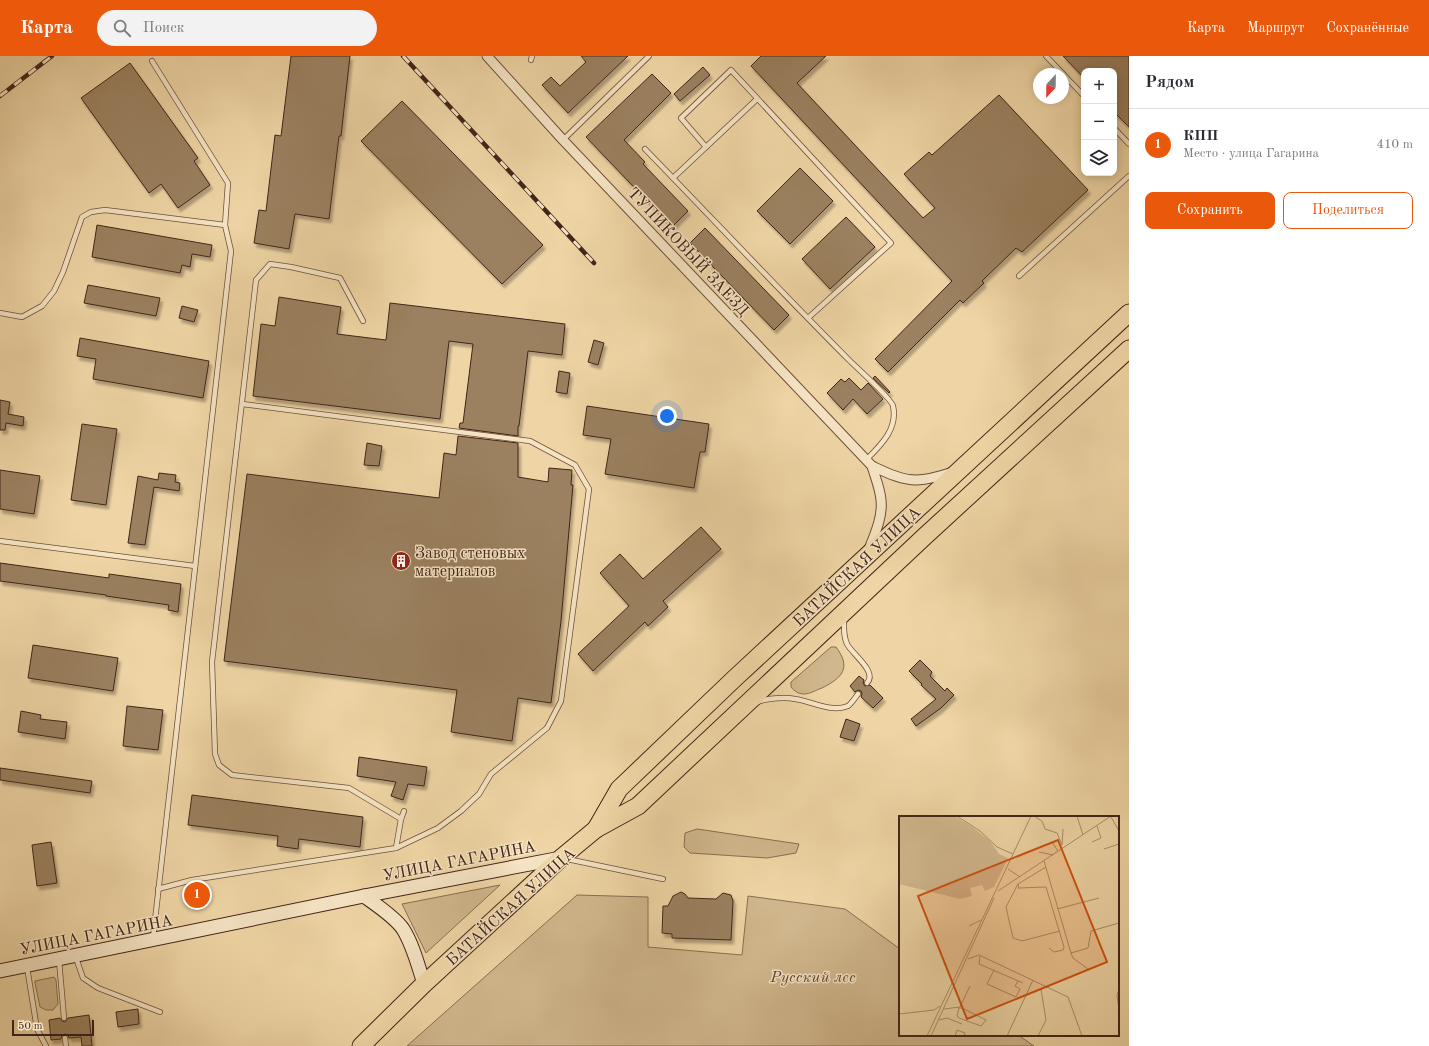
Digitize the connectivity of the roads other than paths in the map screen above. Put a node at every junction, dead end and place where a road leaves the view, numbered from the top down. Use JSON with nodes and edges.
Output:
{"nodes":[{"id":1,"x":487,"y":56,"type":"edge"},
{"id":2,"x":649,"y":56,"type":"edge"},
{"id":3,"x":1046,"y":56,"type":"edge"},
{"id":4,"x":152,"y":61,"type":"dead end"},
{"id":5,"x":1057,"y":68,"type":"edge"},
{"id":6,"x":1069,"y":80,"type":"edge"},
{"id":7,"x":1081,"y":93,"type":"edge"},
{"id":8,"x":757,"y":99,"type":"junction"},
{"id":9,"x":1117,"y":131,"type":"edge"},
{"id":10,"x":563,"y":140,"type":"junction"},
{"id":11,"x":1129,"y":144,"type":"edge"},
{"id":12,"x":706,"y":147,"type":"junction"},
{"id":13,"x":645,"y":149,"type":"dead end"},
{"id":14,"x":1129,"y":176,"type":"edge"},
{"id":15,"x":673,"y":178,"type":"junction"},
{"id":16,"x":225,"y":225,"type":"junction"},
{"id":17,"x":1019,"y":276,"type":"dead end"},
{"id":18,"x":0,"y":313,"type":"edge"},
{"id":19,"x":1129,"y":313,"type":"edge"},
{"id":20,"x":808,"y":318,"type":"junction"},
{"id":21,"x":364,"y":321,"type":"dead end"},
{"id":22,"x":1129,"y":350,"type":"edge"},
{"id":23,"x":242,"y":404,"type":"junction"},
{"id":24,"x":869,"y":463,"type":"junction"},
{"id":25,"x":958,"y":471,"type":"junction"},
{"id":26,"x":0,"y":541,"type":"edge"},
{"id":27,"x":867,"y":556,"type":"junction"},
{"id":28,"x":195,"y":566,"type":"junction"},
{"id":29,"x":845,"y":611,"type":"junction"},
{"id":30,"x":868,"y":683,"type":"dead end"},
{"id":31,"x":858,"y":694,"type":"dead end"},
{"id":32,"x":737,"y":712,"type":"junction"},
{"id":33,"x":404,"y":811,"type":"dead end"},
{"id":34,"x":401,"y":819,"type":"junction"},
{"id":35,"x":596,"y":829,"type":"junction"},
{"id":36,"x":396,"y":848,"type":"junction"},
{"id":37,"x":561,"y":858,"type":"junction"},
{"id":38,"x":663,"y":879,"type":"dead end"},
{"id":39,"x":158,"y":889,"type":"junction"},
{"id":40,"x":364,"y":896,"type":"junction"},
{"id":41,"x":153,"y":940,"type":"junction"},
{"id":42,"x":75,"y":956,"type":"junction"},
{"id":43,"x":59,"y":959,"type":"junction"},
{"id":44,"x":26,"y":966,"type":"junction"},
{"id":45,"x":0,"y":971,"type":"edge"},
{"id":46,"x":424,"y":984,"type":"junction"},
{"id":47,"x":160,"y":1012,"type":"dead end"},
{"id":48,"x":64,"y":1018,"type":"dead end"},
{"id":49,"x":65,"y":1038,"type":"dead end"},
{"id":50,"x":46,"y":1046,"type":"edge"},
{"id":51,"x":66,"y":1046,"type":"edge"},
{"id":52,"x":361,"y":1046,"type":"edge"}],
"edges":[{"from":1,"to":10,"type":"street","name":"ТУПИКОВЫЙ ЗАЕЗД"},
{"from":2,"to":10,"type":"lane"},
{"from":3,"to":5,"type":"lane"},
{"from":4,"to":16,"type":"lane"},
{"from":6,"to":7,"type":"lane"},
{"from":8,"to":12,"type":"lane"},
{"from":8,"to":12,"type":"lane"},
{"from":8,"to":20,"type":"lane"},
{"from":9,"to":11,"type":"lane"},
{"from":10,"to":24,"type":"street","name":"ТУПИКОВЫЙ ЗАЕЗД"},
{"from":12,"to":15,"type":"lane"},
{"from":13,"to":15,"type":"lane"},
{"from":14,"to":17,"type":"lane"},
{"from":15,"to":20,"type":"lane"},
{"from":16,"to":18,"type":"lane"},
{"from":16,"to":28,"type":"lane"},
{"from":19,"to":25,"type":"highway","name":"БАТАЙСКАЯ УЛИЦА"},
{"from":20,"to":24,"type":"lane"},
{"from":21,"to":23,"type":"lane"},
{"from":22,"to":29,"type":"highway","name":"БАТАЙСКАЯ УЛИЦА"},
{"from":23,"to":34,"type":"lane"},
{"from":23,"to":36,"type":"lane"},
{"from":24,"to":25,"type":"street"},
{"from":24,"to":27,"type":"street"},
{"from":25,"to":27,"type":"highway","name":"БАТАЙСКАЯ УЛИЦА"},
{"from":26,"to":28,"type":"lane"},
{"from":27,"to":35,"type":"highway","name":"БАТАЙСКАЯ УЛИЦА"},
{"from":28,"to":39,"type":"lane"},
{"from":29,"to":30,"type":"lane"},
{"from":29,"to":32,"type":"highway","name":"БАТАЙСКАЯ УЛИЦА"},
{"from":31,"to":32,"type":"lane"},
{"from":32,"to":35,"type":"highway","name":"БАТАЙСКАЯ УЛИЦА"},
{"from":33,"to":34,"type":"lane"},
{"from":34,"to":36,"type":"lane"},
{"from":35,"to":37,"type":"highway","name":"БАТАЙСКАЯ УЛИЦА"},
{"from":36,"to":39,"type":"lane"},
{"from":37,"to":38,"type":"lane"},
{"from":37,"to":40,"type":"main road","name":"УЛИЦА ГАГАРИНА"},
{"from":37,"to":46,"type":"highway","name":"БАТАЙСКАЯ УЛИЦА"},
{"from":39,"to":41,"type":"lane"},
{"from":40,"to":41,"type":"main road","name":"УЛИЦА ГАГАРИНА"},
{"from":40,"to":46,"type":"main road","name":"УЛИЦА ГАГАРИНА"},
{"from":41,"to":42,"type":"main road","name":"УЛИЦА ГАГАРИНА"},
{"from":42,"to":43,"type":"main road","name":"УЛИЦА ГАГАРИНА"},
{"from":42,"to":47,"type":"lane"},
{"from":43,"to":44,"type":"main road","name":"УЛИЦА ГАГАРИНА"},
{"from":43,"to":48,"type":"lane"},
{"from":44,"to":45,"type":"main road","name":"УЛИЦА ГАГАРИНА"},
{"from":44,"to":50,"type":"lane"},
{"from":46,"to":52,"type":"highway","name":"БАТАЙСКАЯ УЛИЦА"},
{"from":49,"to":51,"type":"lane"}]}
